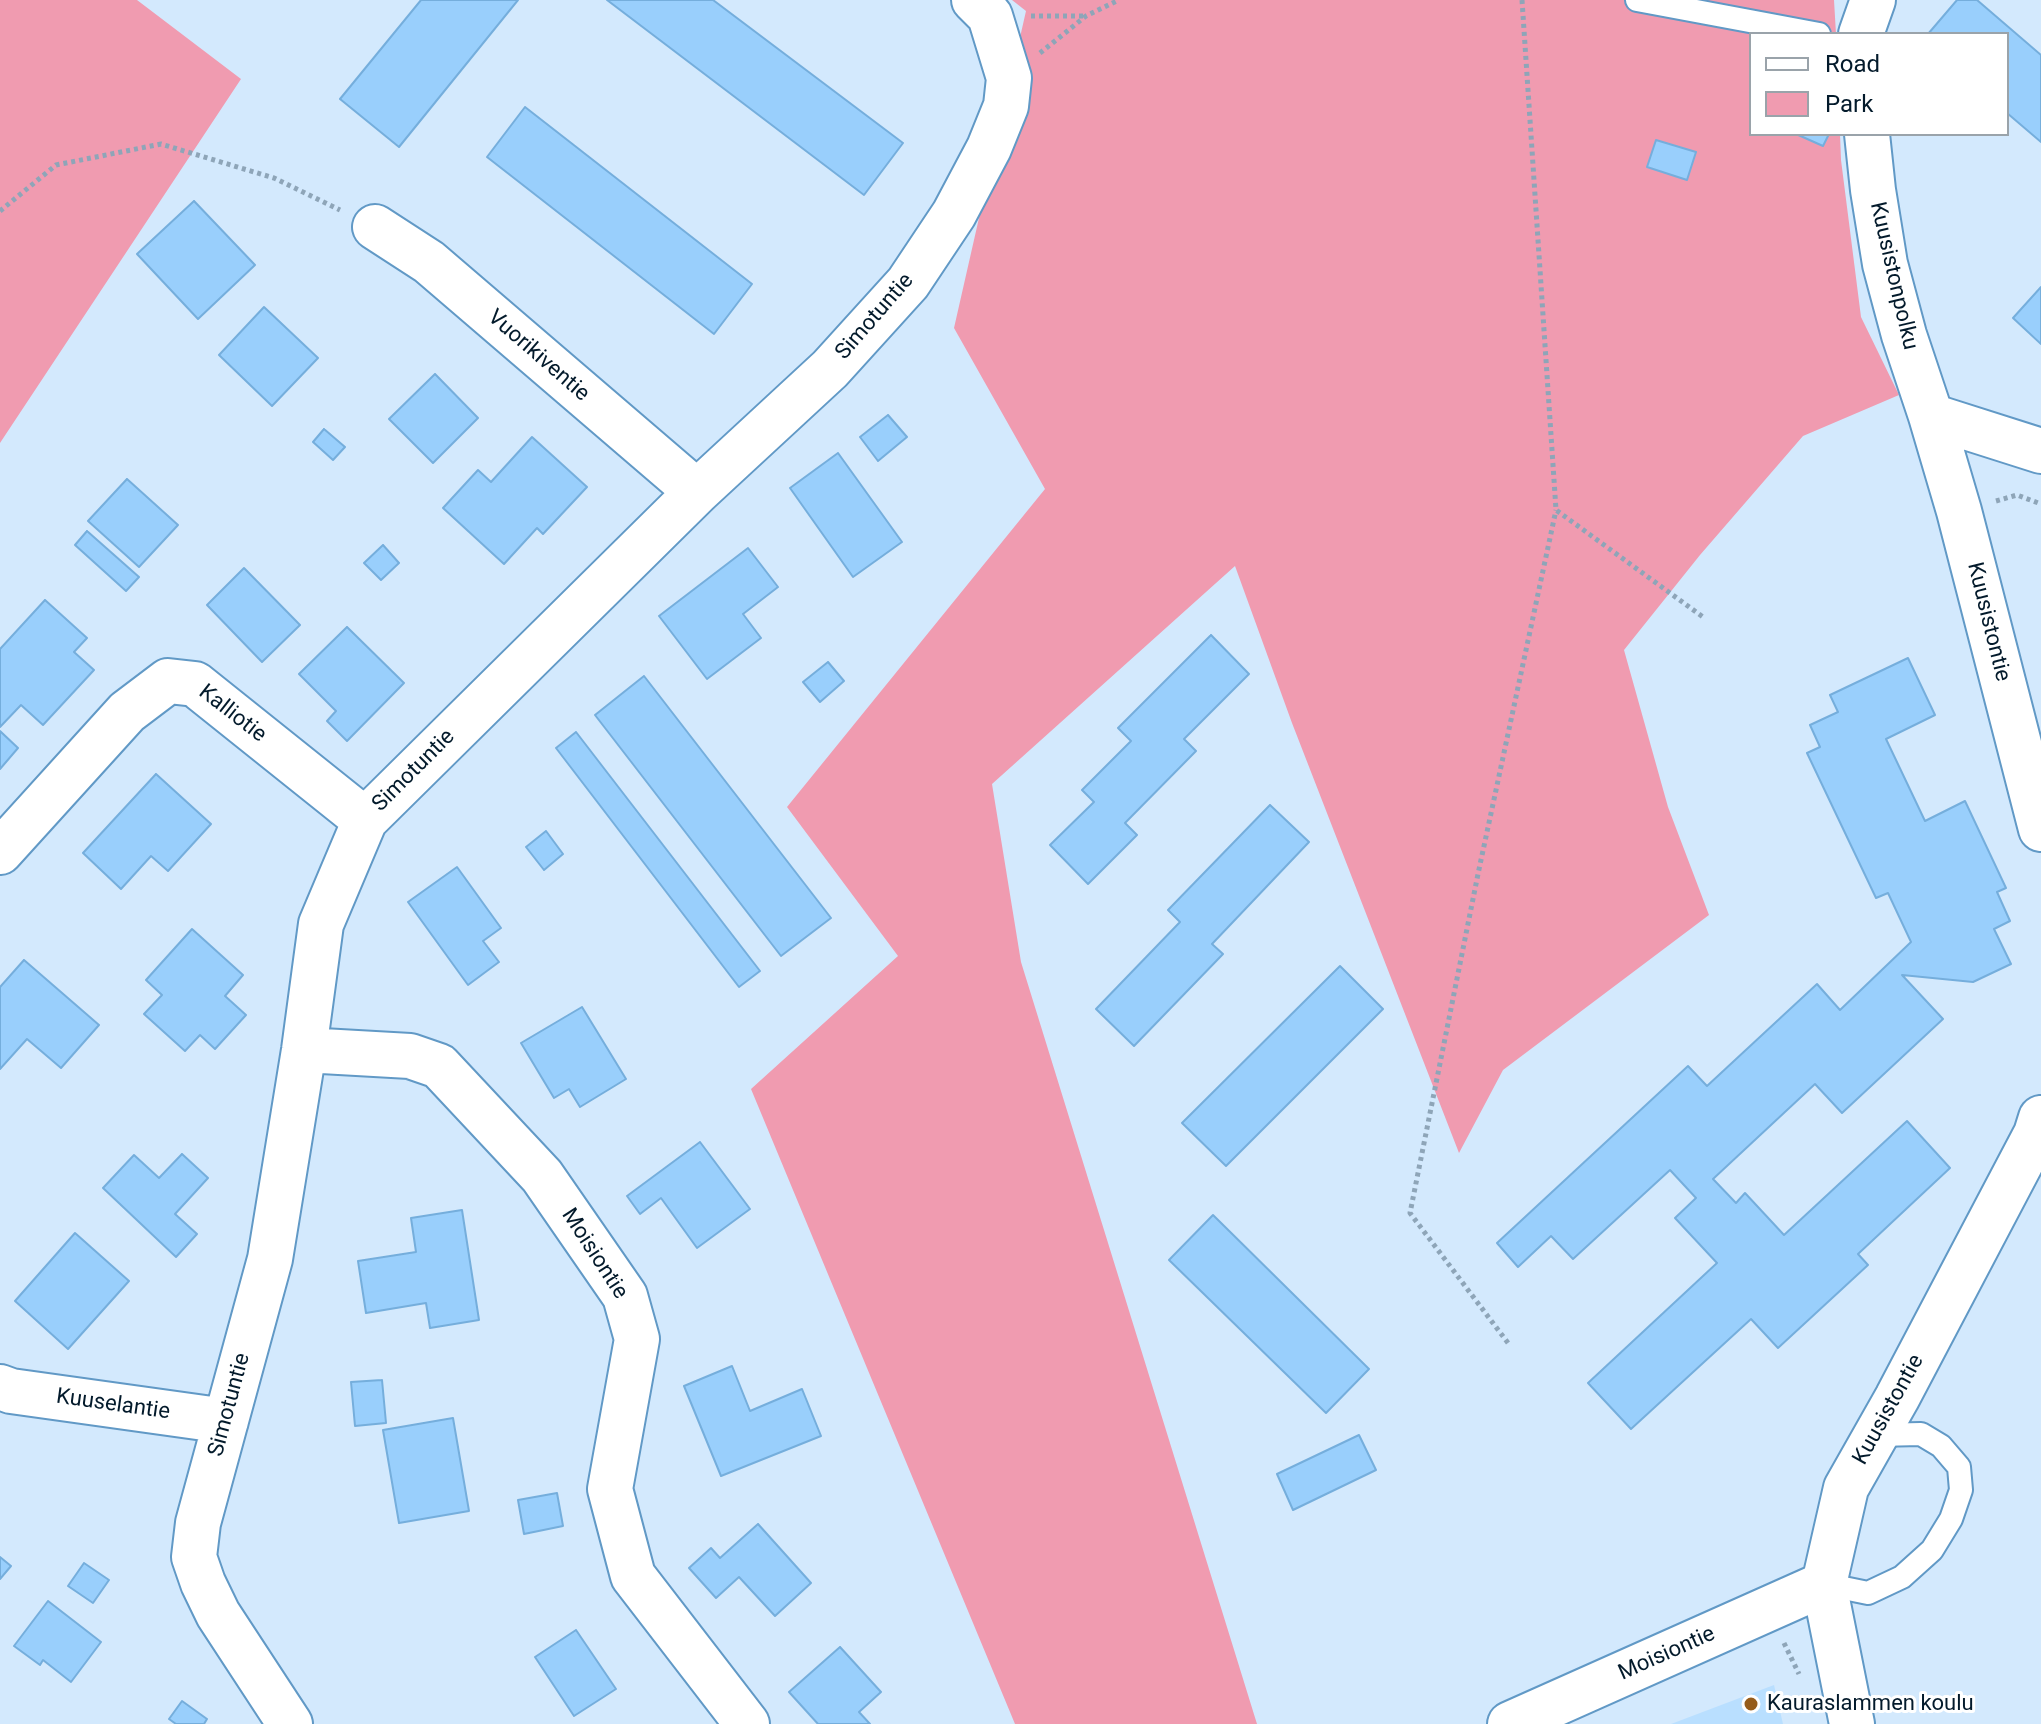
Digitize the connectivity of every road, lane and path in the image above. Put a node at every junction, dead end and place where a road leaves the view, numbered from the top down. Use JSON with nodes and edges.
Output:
{"nodes":[{"id":1,"x":1119,"y":0,"type":"edge"},
{"id":2,"x":1522,"y":0,"type":"edge"},
{"id":3,"x":1637,"y":0,"type":"edge"},
{"id":4,"x":1873,"y":0,"type":"edge"},
{"id":5,"x":982,"y":8,"type":"edge"},
{"id":6,"x":1086,"y":16,"type":"junction"},
{"id":7,"x":1808,"y":32,"type":"edge"},
{"id":8,"x":1862,"y":32,"type":"edge"},
{"id":9,"x":1009,"y":78,"type":"junction"},
{"id":10,"x":1867,"y":136,"type":"edge"},
{"id":11,"x":0,"y":211,"type":"edge"},
{"id":12,"x":375,"y":227,"type":"joint"},
{"id":13,"x":1931,"y":416,"type":"junction"},
{"id":14,"x":2041,"y":451,"type":"edge"},
{"id":15,"x":697,"y":492,"type":"junction"},
{"id":16,"x":1556,"y":510,"type":"junction"},
{"id":17,"x":1703,"y":617,"type":"dead end"},
{"id":18,"x":365,"y":820,"type":"junction"},
{"id":19,"x":2041,"y":829,"type":"edge"},
{"id":20,"x":0,"y":852,"type":"edge"},
{"id":21,"x":304,"y":1050,"type":"junction"},
{"id":22,"x":2041,"y":1118,"type":"edge"},
{"id":23,"x":1508,"y":1343,"type":"dead end"},
{"id":24,"x":0,"y":1387,"type":"edge"},
{"id":25,"x":226,"y":1421,"type":"junction"},
{"id":26,"x":1876,"y":1435,"type":"junction"},
{"id":27,"x":1824,"y":1584,"type":"junction"},
{"id":28,"x":1767,"y":1610,"type":"junction"},
{"id":29,"x":1803,"y":1683,"type":"dead end"},
{"id":30,"x":290,"y":1724,"type":"edge"},
{"id":31,"x":747,"y":1724,"type":"edge"},
{"id":32,"x":1510,"y":1724,"type":"edge"},
{"id":33,"x":1852,"y":1724,"type":"edge"}],
"edges":[{"from":1,"to":6,"type":"path"},
{"from":2,"to":16,"type":"path"},
{"from":3,"to":7,"type":"lane"},
{"from":4,"to":8,"type":"street"},
{"from":5,"to":6,"type":"path"},
{"from":5,"to":9,"type":"street"},
{"from":6,"to":9,"type":"path"},
{"from":9,"to":15,"type":"street","name":"Simotuntie"},
{"from":10,"to":13,"type":"street","name":"Kuusistonpolku"},
{"from":11,"to":12,"type":"path"},
{"from":12,"to":15,"type":"street","name":"Vuorikiventie"},
{"from":13,"to":14,"type":"street"},
{"from":13,"to":19,"type":"street","name":"Kuusistontie"},
{"from":15,"to":18,"type":"street","name":"Simotuntie"},
{"from":16,"to":17,"type":"path"},
{"from":16,"to":23,"type":"path"},
{"from":18,"to":20,"type":"street","name":"Kalliotie"},
{"from":18,"to":21,"type":"street","name":"Simotuntie"},
{"from":21,"to":25,"type":"street","name":"Simotuntie"},
{"from":21,"to":31,"type":"street","name":"Moisiontie"},
{"from":22,"to":26,"type":"street","name":"Kuusistontie"},
{"from":24,"to":25,"type":"street","name":"Kuuselantie"},
{"from":25,"to":30,"type":"street","name":"Simotuntie"},
{"from":26,"to":27,"type":"street","name":"Kuusistontie"},
{"from":26,"to":27,"type":"lane"},
{"from":27,"to":28,"type":"street","name":"Moisiontie"},
{"from":27,"to":33,"type":"street","name":"Kuusistontie"},
{"from":28,"to":29,"type":"path"},
{"from":28,"to":32,"type":"street","name":"Moisiontie"}]}
